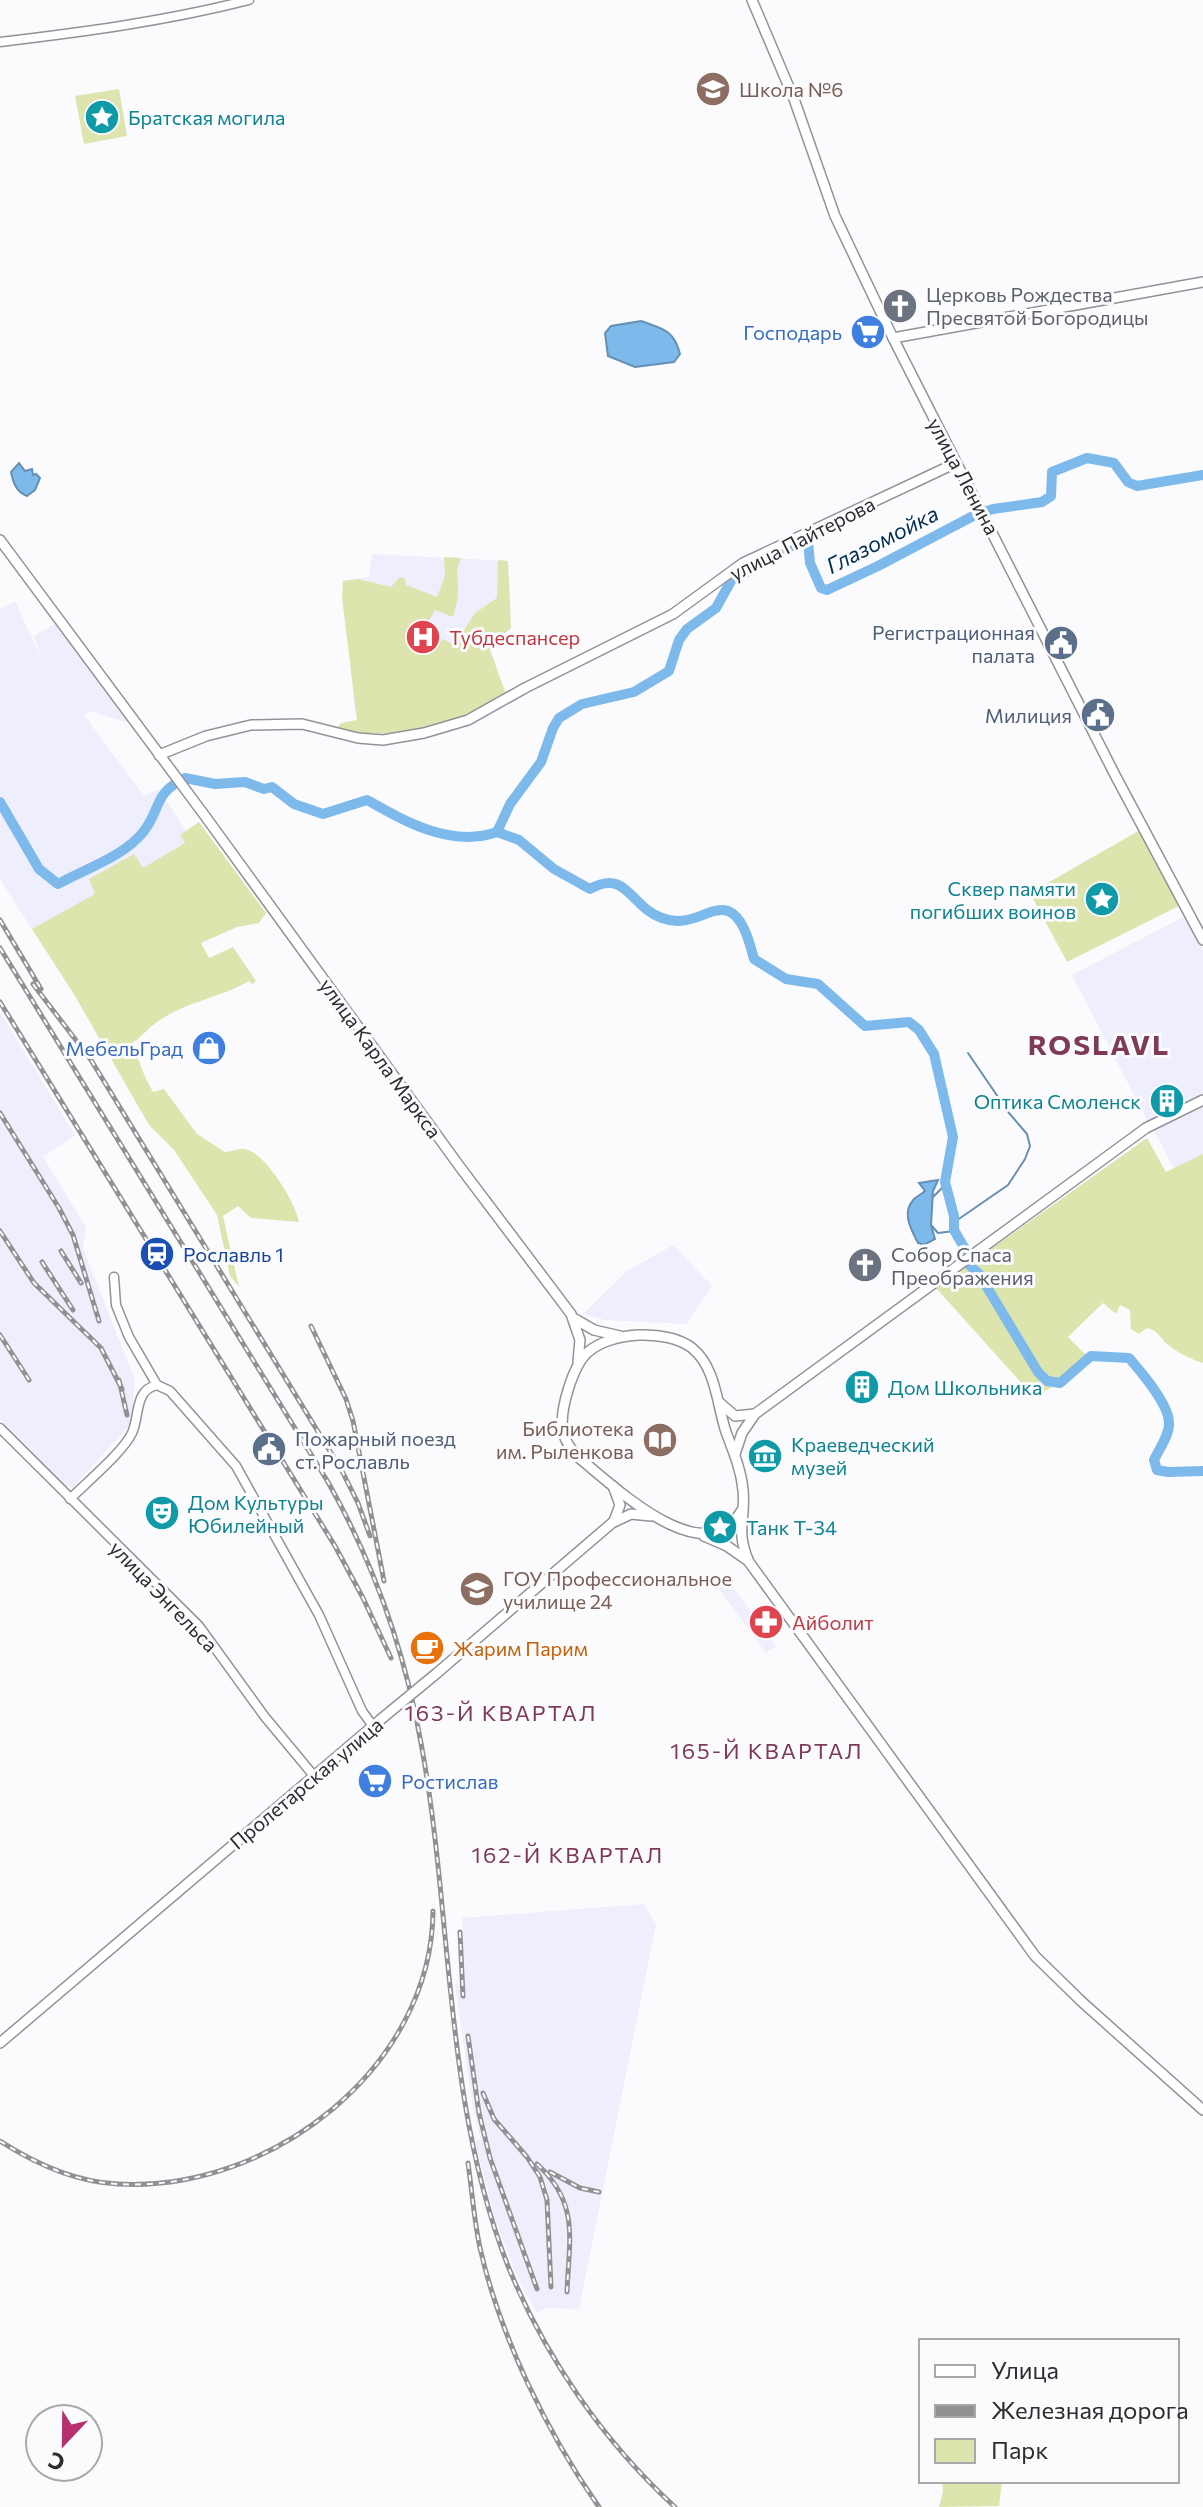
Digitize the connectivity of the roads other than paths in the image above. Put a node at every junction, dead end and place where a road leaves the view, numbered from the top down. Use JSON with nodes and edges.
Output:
{"nodes":[{"id":1,"x":249,"y":0,"type":"edge"},
{"id":2,"x":752,"y":0,"type":"edge"},
{"id":3,"x":0,"y":42,"type":"edge"},
{"id":4,"x":1203,"y":282,"type":"edge"},
{"id":5,"x":893,"y":338,"type":"junction"},
{"id":6,"x":956,"y":463,"type":"junction"},
{"id":7,"x":0,"y":540,"type":"edge"},
{"id":8,"x":159,"y":755,"type":"junction"},
{"id":9,"x":1203,"y":940,"type":"edge"},
{"id":10,"x":1203,"y":1100,"type":"edge"},
{"id":11,"x":114,"y":1277,"type":"dead end"},
{"id":12,"x":574,"y":1318,"type":"junction"},
{"id":13,"x":627,"y":1336,"type":"junction"},
{"id":14,"x":577,"y":1365,"type":"junction"},
{"id":15,"x":157,"y":1385,"type":"junction"},
{"id":16,"x":717,"y":1399,"type":"junction"},
{"id":17,"x":755,"y":1414,"type":"junction"},
{"id":18,"x":0,"y":1428,"type":"edge"},
{"id":19,"x":735,"y":1454,"type":"junction"},
{"id":20,"x":611,"y":1484,"type":"junction"},
{"id":21,"x":70,"y":1499,"type":"junction"},
{"id":22,"x":742,"y":1510,"type":"junction"},
{"id":23,"x":654,"y":1517,"type":"junction"},
{"id":24,"x":612,"y":1523,"type":"junction"},
{"id":25,"x":697,"y":1534,"type":"junction"},
{"id":26,"x":749,"y":1562,"type":"junction"},
{"id":27,"x":377,"y":1723,"type":"junction"},
{"id":28,"x":314,"y":1776,"type":"junction"},
{"id":29,"x":0,"y":2043,"type":"edge"},
{"id":30,"x":1203,"y":2110,"type":"edge"}],
"edges":[{"from":1,"to":3,"type":"street"},
{"from":2,"to":5,"type":"main road","name":"улица Ленина"},
{"from":4,"to":5,"type":"main road"},
{"from":5,"to":6,"type":"main road","name":"улица Ленина"},
{"from":6,"to":8,"type":"main road","name":"улица Пайтерова"},
{"from":6,"to":9,"type":"main road","name":"улица Ленина"},
{"from":7,"to":8,"type":"main road"},
{"from":8,"to":12,"type":"main road","name":"улица Карла Маркса"},
{"from":10,"to":17,"type":"main road"},
{"from":11,"to":15,"type":"street"},
{"from":12,"to":13,"type":"main road"},
{"from":12,"to":14,"type":"main road"},
{"from":13,"to":14,"type":"main road"},
{"from":13,"to":16,"type":"main road"},
{"from":14,"to":20,"type":"main road"},
{"from":15,"to":21,"type":"street"},
{"from":15,"to":27,"type":"street"},
{"from":16,"to":17,"type":"main road"},
{"from":16,"to":19,"type":"main road"},
{"from":17,"to":19,"type":"main road"},
{"from":18,"to":21,"type":"street","name":"улица Энгельса"},
{"from":19,"to":22,"type":"main road"},
{"from":20,"to":23,"type":"main road"},
{"from":20,"to":24,"type":"main road"},
{"from":21,"to":28,"type":"street","name":"улица Энгельса"},
{"from":22,"to":25,"type":"main road"},
{"from":22,"to":26,"type":"main road"},
{"from":23,"to":24,"type":"main road"},
{"from":23,"to":25,"type":"main road"},
{"from":24,"to":27,"type":"main road","name":"Пролетарская улица","bridge":true},
{"from":25,"to":26,"type":"main road"},
{"from":26,"to":30,"type":"main road"},
{"from":27,"to":28,"type":"main road","name":"Пролетарская улица"},
{"from":28,"to":29,"type":"main road","name":"Пролетарская улица"}]}
